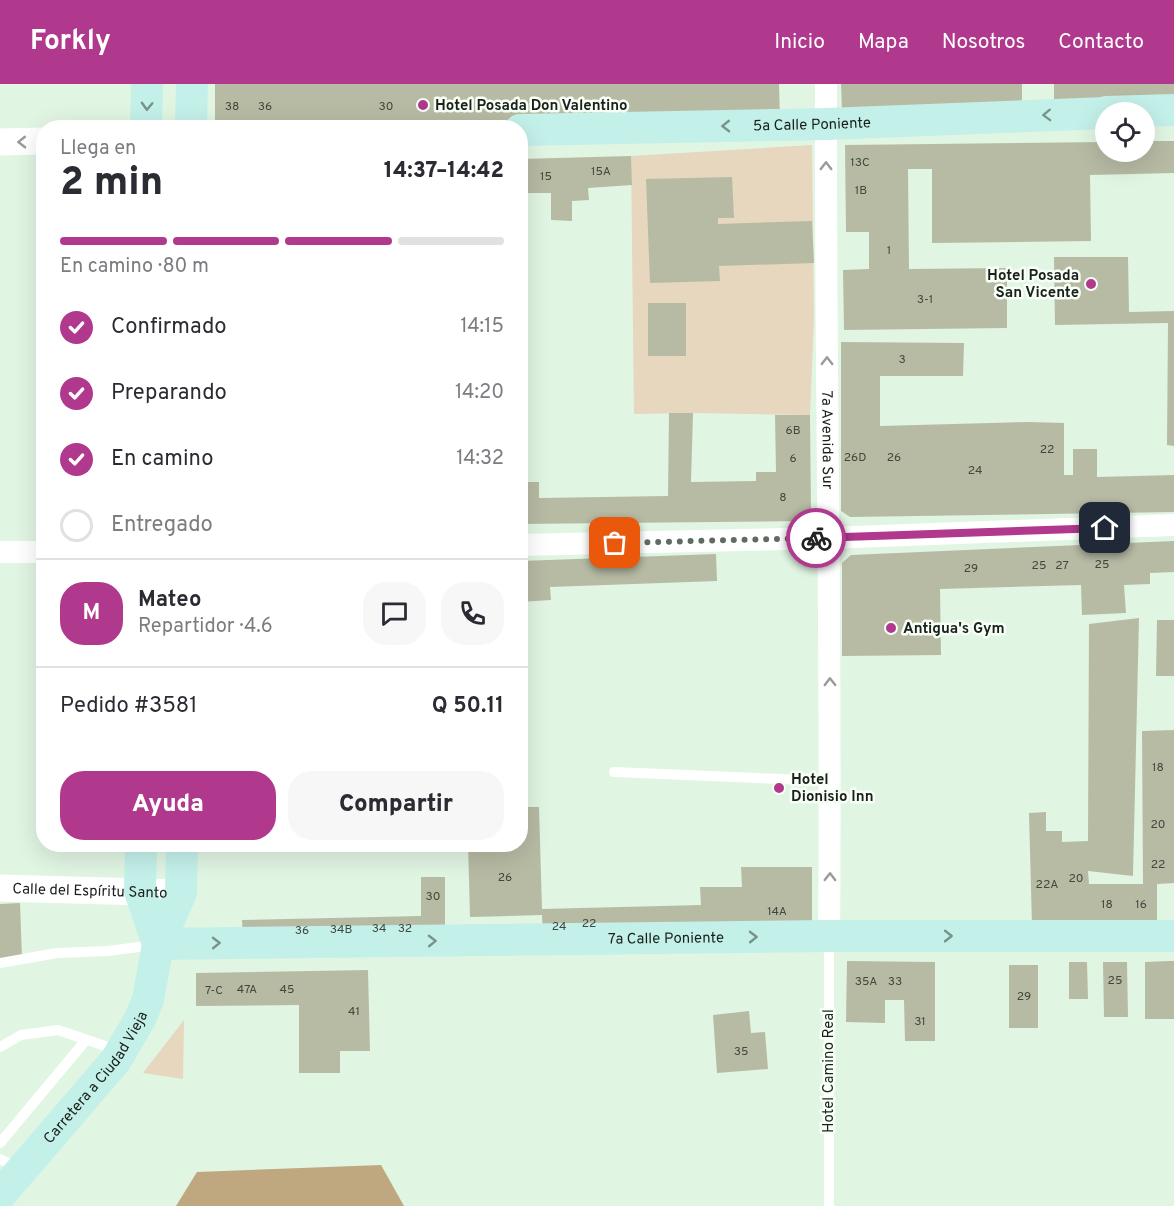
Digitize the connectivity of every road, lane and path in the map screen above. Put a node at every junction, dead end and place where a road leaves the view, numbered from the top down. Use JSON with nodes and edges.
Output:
{"nodes":[{"id":1,"x":147,"y":84,"type":"edge"},
{"id":2,"x":192,"y":84,"type":"edge"},
{"id":3,"x":826,"y":84,"type":"edge"},
{"id":4,"x":1174,"y":110,"type":"edge"},
{"id":5,"x":1155,"y":111,"type":"edge"},
{"id":6,"x":1095,"y":112,"type":"edge"},
{"id":7,"x":146,"y":120,"type":"edge"},
{"id":8,"x":191,"y":120,"type":"edge"},
{"id":9,"x":826,"y":124,"type":"junction"},
{"id":10,"x":528,"y":130,"type":"edge"},
{"id":11,"x":36,"y":141,"type":"edge"},
{"id":12,"x":0,"y":142,"type":"edge"},
{"id":13,"x":1174,"y":525,"type":"edge"},
{"id":14,"x":828,"y":538,"type":"junction"},
{"id":15,"x":528,"y":544,"type":"edge"},
{"id":16,"x":0,"y":552,"type":"edge"},
{"id":17,"x":36,"y":552,"type":"edge"},
{"id":18,"x":614,"y":772,"type":"dead end"},
{"id":19,"x":831,"y":781,"type":"junction"},
{"id":20,"x":141,"y":852,"type":"edge"},
{"id":21,"x":182,"y":852,"type":"edge"},
{"id":22,"x":0,"y":888,"type":"edge"},
{"id":23,"x":140,"y":891,"type":"junction"},
{"id":24,"x":181,"y":893,"type":"junction"},
{"id":25,"x":829,"y":936,"type":"junction"},
{"id":26,"x":1174,"y":936,"type":"edge"},
{"id":27,"x":158,"y":944,"type":"junction"},
{"id":28,"x":0,"y":963,"type":"edge"},
{"id":29,"x":86,"y":1040,"type":"junction"},
{"id":30,"x":0,"y":1047,"type":"edge"},
{"id":31,"x":120,"y":1051,"type":"junction"},
{"id":32,"x":0,"y":1143,"type":"edge"},
{"id":33,"x":11,"y":1164,"type":"edge"},
{"id":34,"x":0,"y":1195,"type":"edge"},
{"id":35,"x":829,"y":1206,"type":"edge"}],
"edges":[{"from":1,"to":7,"type":"main road","one_way":true},
{"from":2,"to":8,"type":"main road"},
{"from":3,"to":9,"type":"street","name":"7a Avenida Sur"},
{"from":4,"to":5,"type":"main road","name":"5a Calle Poniente"},
{"from":6,"to":9,"type":"main road","name":"5a Calle Poniente","one_way":true},
{"from":9,"to":10,"type":"main road","name":"5a Calle Poniente","one_way":true},
{"from":14,"to":9,"type":"street","name":"7a Avenida Sur","one_way":true},
{"from":11,"to":12,"type":"street","one_way":true},
{"from":13,"to":14,"type":"street"},
{"from":14,"to":15,"type":"street"},
{"from":19,"to":14,"type":"street","name":"7a Avenida Sur","one_way":true},
{"from":16,"to":17,"type":"street"},
{"from":18,"to":19,"type":"lane"},
{"from":25,"to":19,"type":"street","name":"7a Avenida Sur","one_way":true},
{"from":20,"to":23,"type":"main road"},
{"from":21,"to":24,"type":"main road"},
{"from":22,"to":23,"type":"street","name":"Calle del Espíritu Santo"},
{"from":23,"to":24,"type":"street","name":"Calle del Espíritu Santo"},
{"from":23,"to":27,"type":"main road"},
{"from":24,"to":27,"type":"main road"},
{"from":25,"to":26,"type":"main road","name":"7a Calle Poniente","one_way":true},
{"from":27,"to":25,"type":"main road","name":"7a Calle Poniente","one_way":true},
{"from":25,"to":35,"type":"lane","name":"Hotel Camino Real"},
{"from":27,"to":28,"type":"lane"},
{"from":27,"to":31,"type":"main road","name":"Carretera a Ciudad Vieja"},
{"from":29,"to":30,"type":"lane"},
{"from":29,"to":31,"type":"lane"},
{"from":29,"to":32,"type":"lane"},
{"from":31,"to":33,"type":"main road","name":"Carretera a Ciudad Vieja"},
{"from":33,"to":34,"type":"main road","name":"Carretera a Ciudad Vieja"}]}
